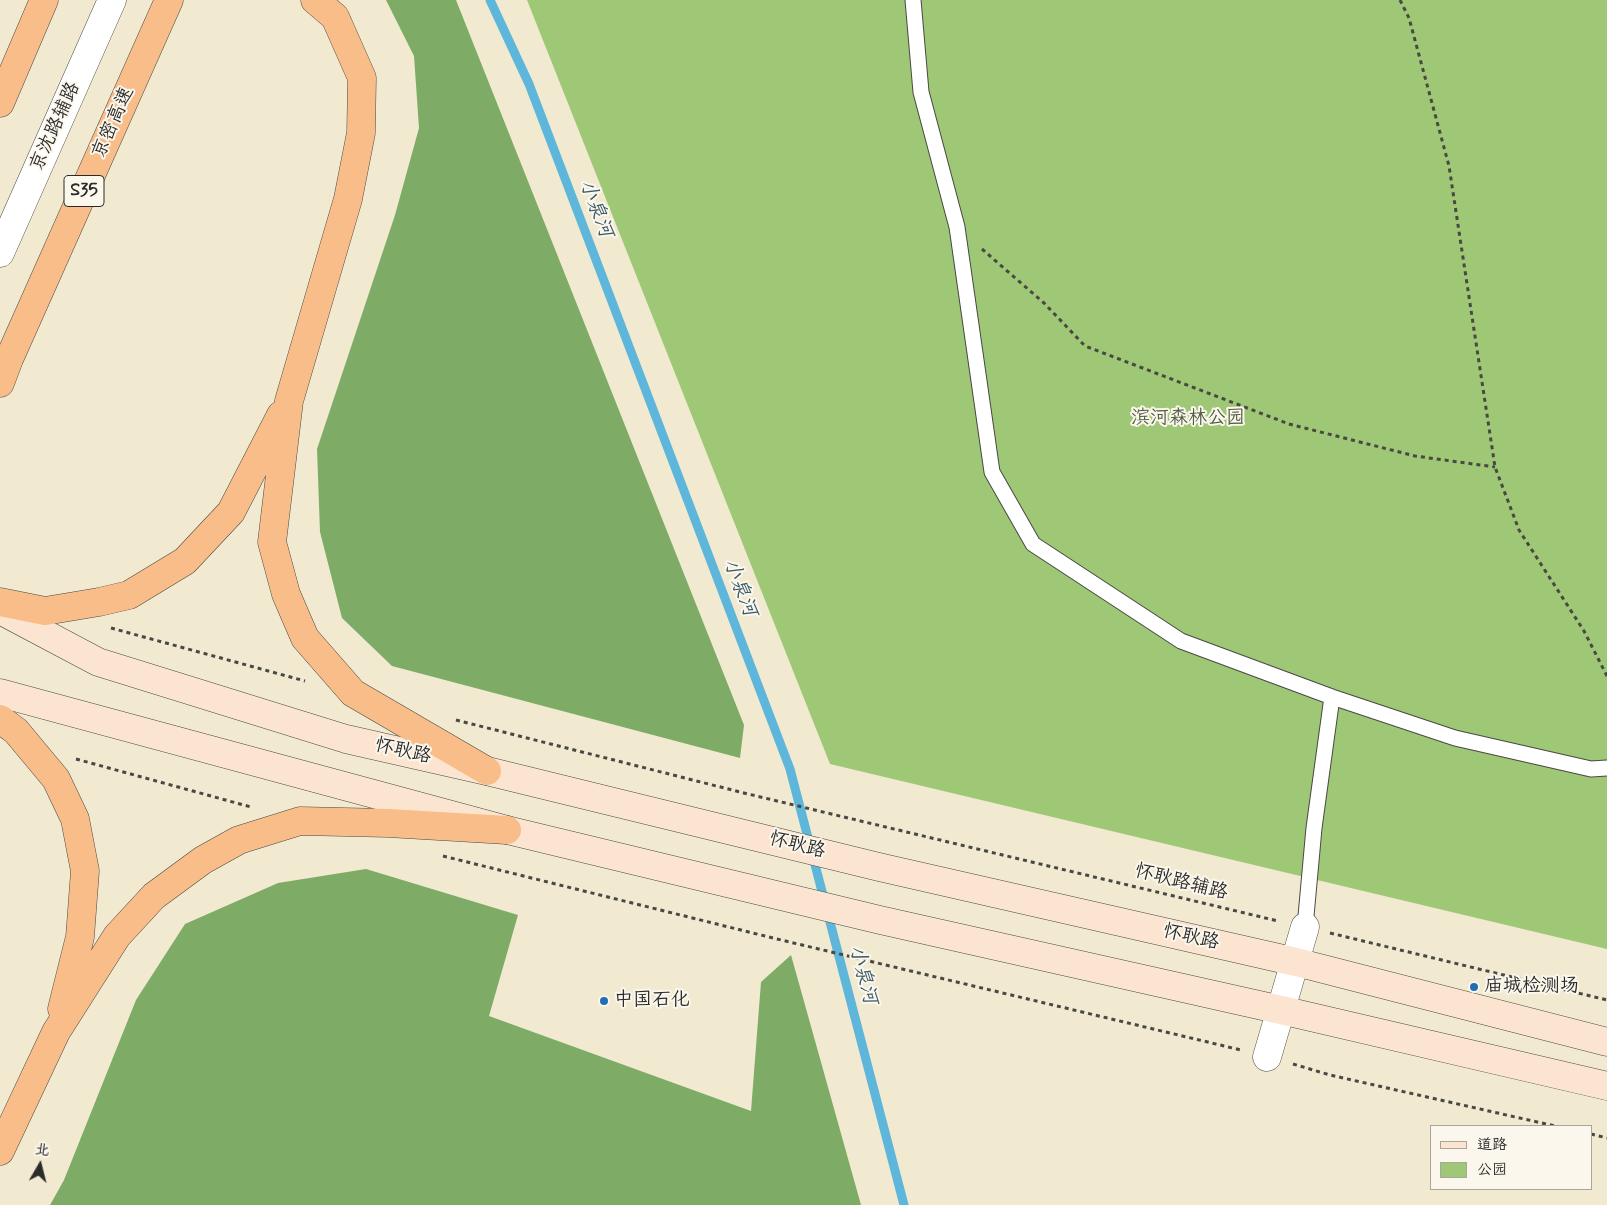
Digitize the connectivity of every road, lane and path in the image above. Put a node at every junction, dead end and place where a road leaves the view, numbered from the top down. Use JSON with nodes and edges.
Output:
{"nodes":[{"id":1,"x":44,"y":0,"type":"edge"},
{"id":2,"x":112,"y":0,"type":"edge"},
{"id":3,"x":169,"y":0,"type":"edge"},
{"id":4,"x":315,"y":0,"type":"edge"},
{"id":5,"x":913,"y":0,"type":"edge"},
{"id":6,"x":1400,"y":0,"type":"edge"},
{"id":7,"x":0,"y":103,"type":"edge"},
{"id":8,"x":957,"y":227,"type":"junction"},
{"id":9,"x":0,"y":254,"type":"edge"},
{"id":10,"x":0,"y":383,"type":"edge"},
{"id":11,"x":289,"y":401,"type":"junction"},
{"id":12,"x":1495,"y":467,"type":"junction"},
{"id":13,"x":0,"y":602,"type":"edge"},
{"id":14,"x":0,"y":610,"type":"edge"},
{"id":15,"x":1607,"y":676,"type":"edge"},
{"id":16,"x":0,"y":693,"type":"edge"},
{"id":17,"x":1332,"y":697,"type":"junction"},
{"id":18,"x":0,"y":718,"type":"edge"},
{"id":19,"x":1607,"y":768,"type":"edge"},
{"id":20,"x":487,"y":771,"type":"junction"},
{"id":21,"x":748,"y":794,"type":"dead end"},
{"id":22,"x":507,"y":830,"type":"junction"},
{"id":23,"x":1305,"y":927,"type":"junction"},
{"id":24,"x":777,"y":939,"type":"dead end"},
{"id":25,"x":1296,"y":962,"type":"junction"},
{"id":26,"x":1607,"y":1000,"type":"edge"},
{"id":27,"x":1281,"y":1010,"type":"junction"},
{"id":28,"x":56,"y":1032,"type":"junction"},
{"id":29,"x":1607,"y":1042,"type":"edge"},
{"id":30,"x":1267,"y":1057,"type":"junction"},
{"id":31,"x":1607,"y":1086,"type":"edge"},
{"id":32,"x":1551,"y":1125,"type":"edge"},
{"id":33,"x":1592,"y":1134,"type":"edge"},
{"id":34,"x":1607,"y":1138,"type":"edge"},
{"id":35,"x":0,"y":1151,"type":"edge"}],
"edges":[{"from":1,"to":7,"type":"highway"},
{"from":2,"to":9,"type":"street","name":"京沈路辅路"},
{"from":3,"to":10,"type":"highway","name":"京密高速","number":"S35"},
{"from":4,"to":11,"type":"highway"},
{"from":5,"to":8,"type":"lane"},
{"from":6,"to":12,"type":"path"},
{"from":8,"to":12,"type":"path"},
{"from":8,"to":17,"type":"lane"},
{"from":11,"to":13,"type":"highway"},
{"from":11,"to":20,"type":"highway"},
{"from":12,"to":15,"type":"path"},
{"from":14,"to":20,"type":"main road","name":"怀耿路"},
{"from":16,"to":22,"type":"main road"},
{"from":17,"to":19,"type":"lane"},
{"from":17,"to":23,"type":"lane"},
{"from":18,"to":28,"type":"highway"},
{"from":20,"to":25,"type":"main road","name":"怀耿路"},
{"from":21,"to":23,"type":"path","name":"怀耿路辅路"},
{"from":22,"to":27,"type":"main road"},
{"from":22,"to":28,"type":"highway"},
{"from":23,"to":25,"type":"street"},
{"from":23,"to":26,"type":"path","name":"怀耿路辅路"},
{"from":24,"to":30,"type":"path"},
{"from":25,"to":27,"type":"street"},
{"from":25,"to":29,"type":"main road","name":"怀耿路"},
{"from":27,"to":30,"type":"street"},
{"from":27,"to":31,"type":"main road"},
{"from":28,"to":35,"type":"highway"},
{"from":30,"to":32,"type":"path"},
{"from":33,"to":34,"type":"path"}]}
